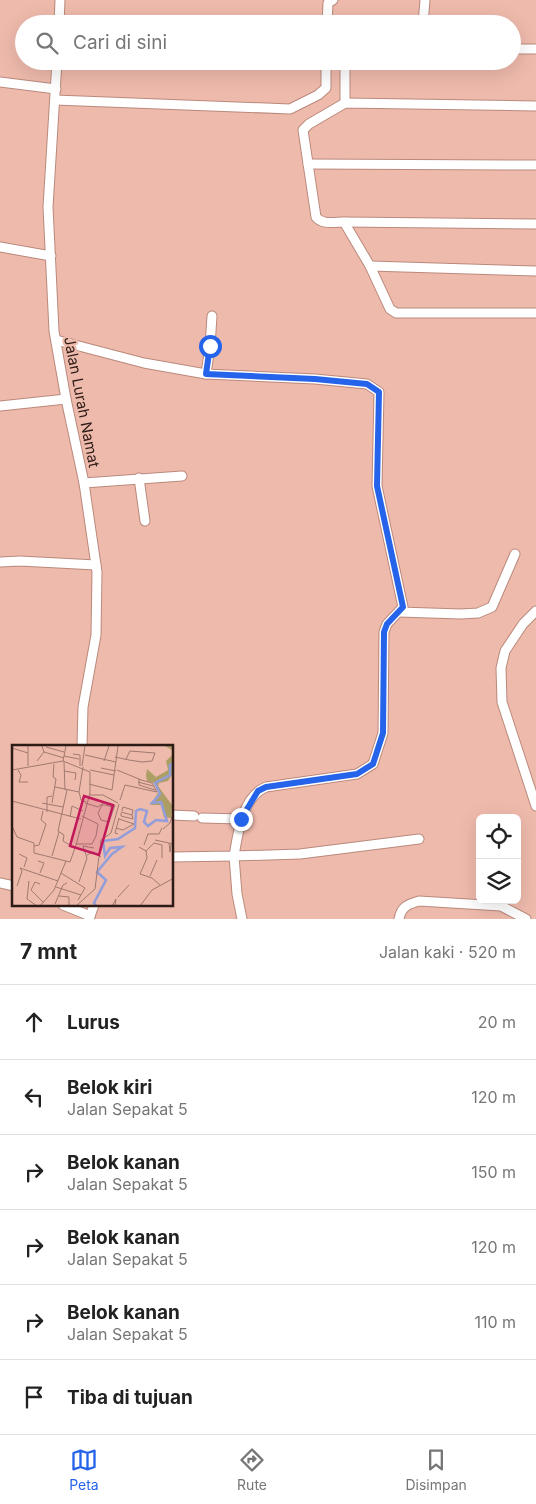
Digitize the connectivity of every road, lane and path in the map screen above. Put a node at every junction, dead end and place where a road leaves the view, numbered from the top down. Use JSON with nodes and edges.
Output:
{"nodes":[{"id":1,"x":60,"y":0,"type":"edge"},
{"id":2,"x":333,"y":0,"type":"edge"},
{"id":3,"x":425,"y":0,"type":"edge"},
{"id":4,"x":59,"y":15,"type":"edge"},
{"id":5,"x":327,"y":15,"type":"edge"},
{"id":6,"x":424,"y":15,"type":"edge"},
{"id":7,"x":521,"y":49,"type":"edge"},
{"id":8,"x":536,"y":49,"type":"edge"},
{"id":9,"x":57,"y":70,"type":"edge"},
{"id":10,"x":326,"y":70,"type":"edge"},
{"id":11,"x":345,"y":70,"type":"edge"},
{"id":12,"x":0,"y":82,"type":"edge"},
{"id":13,"x":56,"y":89,"type":"junction"},
{"id":14,"x":55,"y":100,"type":"junction"},
{"id":15,"x":345,"y":103,"type":"junction"},
{"id":16,"x":536,"y":106,"type":"edge"},
{"id":17,"x":308,"y":164,"type":"junction"},
{"id":18,"x":536,"y":165,"type":"edge"},
{"id":19,"x":344,"y":222,"type":"junction"},
{"id":20,"x":536,"y":224,"type":"edge"},
{"id":21,"x":0,"y":247,"type":"edge"},
{"id":22,"x":51,"y":256,"type":"junction"},
{"id":23,"x":370,"y":266,"type":"junction"},
{"id":24,"x":536,"y":271,"type":"edge"},
{"id":25,"x":536,"y":313,"type":"edge"},
{"id":26,"x":212,"y":316,"type":"dead end"},
{"id":27,"x":56,"y":340,"type":"junction"},
{"id":28,"x":206,"y":374,"type":"junction"},
{"id":29,"x":66,"y":399,"type":"junction"},
{"id":30,"x":0,"y":406,"type":"edge"},
{"id":31,"x":182,"y":476,"type":"dead end"},
{"id":32,"x":139,"y":478,"type":"junction"},
{"id":33,"x":84,"y":483,"type":"junction"},
{"id":34,"x":145,"y":521,"type":"dead end"},
{"id":35,"x":515,"y":554,"type":"dead end"},
{"id":36,"x":0,"y":562,"type":"edge"},
{"id":37,"x":96,"y":565,"type":"junction"},
{"id":38,"x":536,"y":611,"type":"edge"},
{"id":39,"x":399,"y":612,"type":"junction"},
{"id":40,"x":82,"y":745,"type":"edge"},
{"id":41,"x":536,"y":806,"type":"edge"},
{"id":42,"x":174,"y":815,"type":"edge"},
{"id":43,"x":241,"y":819,"type":"junction"},
{"id":44,"x":420,"y":839,"type":"dead end"},
{"id":45,"x":234,"y":856,"type":"junction"},
{"id":46,"x":174,"y":857,"type":"edge"},
{"id":47,"x":65,"y":906,"type":"edge"},
{"id":48,"x":94,"y":906,"type":"edge"},
{"id":49,"x":90,"y":918,"type":"edge"},
{"id":50,"x":242,"y":919,"type":"edge"},
{"id":51,"x":399,"y":919,"type":"edge"},
{"id":52,"x":526,"y":919,"type":"edge"}],
"edges":[{"from":1,"to":4,"type":"street"},
{"from":2,"to":5,"type":"street"},
{"from":3,"to":6,"type":"street"},
{"from":7,"to":8,"type":"street"},
{"from":9,"to":13,"type":"street","name":"Jalan Lurah Namat"},
{"from":10,"to":14,"type":"street"},
{"from":11,"to":15,"type":"street"},
{"from":12,"to":13,"type":"street"},
{"from":13,"to":14,"type":"street","name":"Jalan Lurah Namat"},
{"from":14,"to":22,"type":"street","name":"Jalan Lurah Namat"},
{"from":15,"to":16,"type":"street"},
{"from":15,"to":17,"type":"street"},
{"from":17,"to":18,"type":"street"},
{"from":17,"to":19,"type":"street"},
{"from":19,"to":20,"type":"street"},
{"from":19,"to":23,"type":"street"},
{"from":21,"to":22,"type":"street"},
{"from":22,"to":27,"type":"street","name":"Jalan Lurah Namat"},
{"from":23,"to":24,"type":"street"},
{"from":23,"to":25,"type":"street"},
{"from":26,"to":28,"type":"street"},
{"from":27,"to":28,"type":"street"},
{"from":27,"to":29,"type":"street","name":"Jalan Lurah Namat"},
{"from":28,"to":39,"type":"street"},
{"from":29,"to":30,"type":"street"},
{"from":29,"to":33,"type":"street","name":"Jalan Lurah Namat"},
{"from":31,"to":32,"type":"street"},
{"from":32,"to":33,"type":"street"},
{"from":32,"to":34,"type":"street"},
{"from":33,"to":37,"type":"street","name":"Jalan Lurah Namat"},
{"from":35,"to":39,"type":"street"},
{"from":36,"to":37,"type":"street"},
{"from":37,"to":40,"type":"street","name":"Jalan Lurah Namat"},
{"from":38,"to":41,"type":"street"},
{"from":39,"to":43,"type":"street"},
{"from":42,"to":43,"type":"street"},
{"from":43,"to":45,"type":"street"},
{"from":44,"to":45,"type":"street"},
{"from":45,"to":46,"type":"street"},
{"from":45,"to":50,"type":"street"},
{"from":47,"to":49,"type":"street"},
{"from":48,"to":49,"type":"street"},
{"from":51,"to":52,"type":"street"}]}
